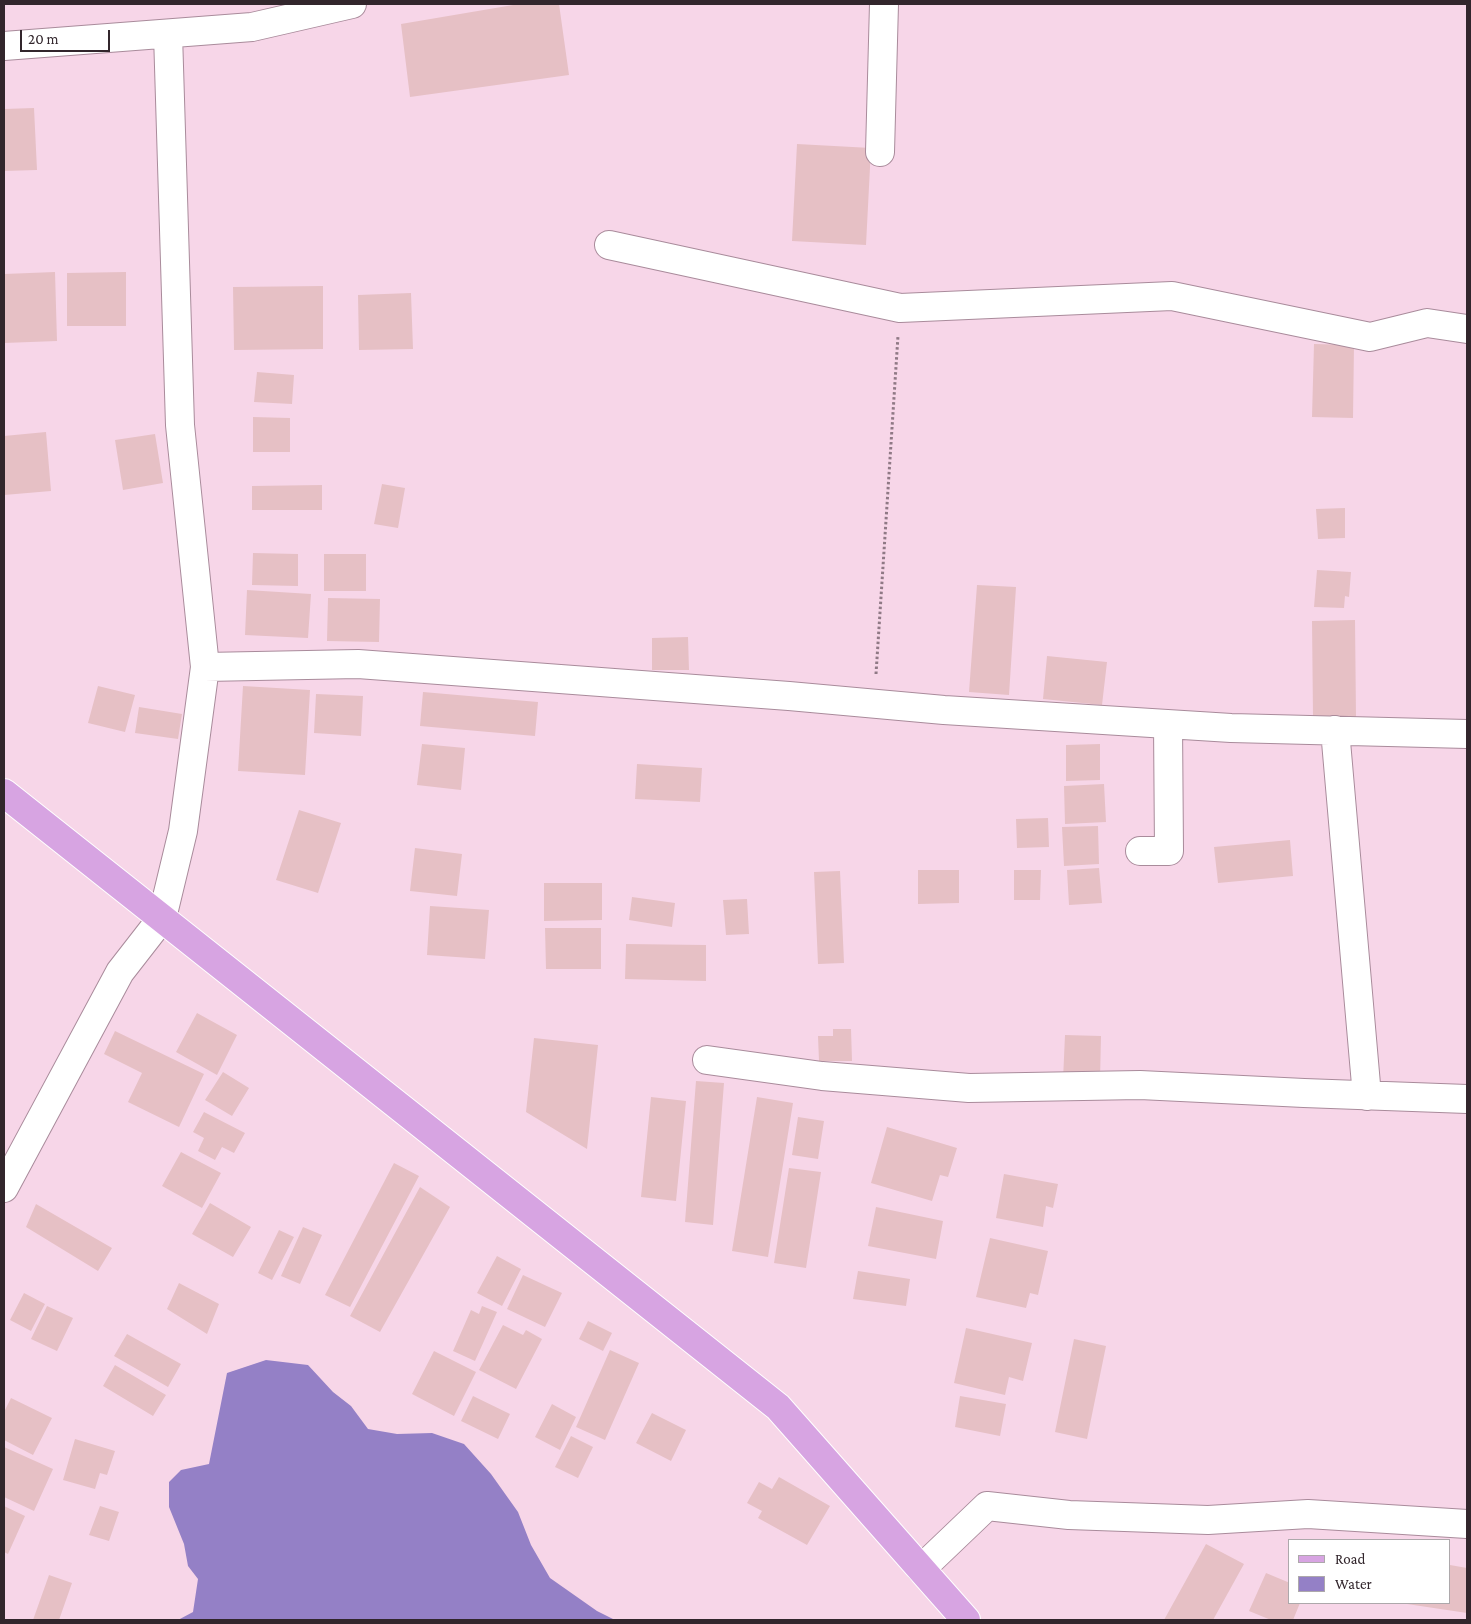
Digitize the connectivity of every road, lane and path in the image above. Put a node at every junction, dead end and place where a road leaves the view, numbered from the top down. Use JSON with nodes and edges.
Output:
{"nodes":[{"id":1,"x":352,"y":4,"type":"edge"},
{"id":2,"x":884,"y":4,"type":"edge"},
{"id":3,"x":168,"y":34,"type":"junction"},
{"id":4,"x":4,"y":46,"type":"edge"},
{"id":5,"x":880,"y":152,"type":"dead end"},
{"id":6,"x":609,"y":245,"type":"dead end"},
{"id":7,"x":900,"y":308,"type":"junction"},
{"id":8,"x":1467,"y":329,"type":"edge"},
{"id":9,"x":205,"y":667,"type":"junction"},
{"id":10,"x":875,"y":704,"type":"junction"},
{"id":11,"x":1168,"y":724,"type":"junction"},
{"id":12,"x":1335,"y":730,"type":"junction"},
{"id":13,"x":1467,"y":734,"type":"edge"},
{"id":14,"x":4,"y":792,"type":"edge"},
{"id":15,"x":1140,"y":851,"type":"dead end"},
{"id":16,"x":162,"y":918,"type":"junction"},
{"id":17,"x":707,"y":1060,"type":"dead end"},
{"id":18,"x":1367,"y":1096,"type":"junction"},
{"id":19,"x":1467,"y":1099,"type":"edge"},
{"id":20,"x":4,"y":1188,"type":"edge"},
{"id":21,"x":1467,"y":1524,"type":"edge"},
{"id":22,"x":921,"y":1569,"type":"junction"},
{"id":23,"x":966,"y":1620,"type":"edge"}],
"edges":[{"from":1,"to":3,"type":"street"},
{"from":2,"to":5,"type":"street"},
{"from":3,"to":4,"type":"street"},
{"from":3,"to":9,"type":"street"},
{"from":6,"to":7,"type":"street"},
{"from":7,"to":8,"type":"street"},
{"from":7,"to":10,"type":"path"},
{"from":9,"to":10,"type":"street"},
{"from":9,"to":16,"type":"street"},
{"from":10,"to":11,"type":"street"},
{"from":11,"to":12,"type":"street"},
{"from":11,"to":15,"type":"street"},
{"from":12,"to":13,"type":"street"},
{"from":12,"to":18,"type":"street"},
{"from":14,"to":16,"type":"main road"},
{"from":16,"to":20,"type":"street"},
{"from":16,"to":22,"type":"main road"},
{"from":17,"to":18,"type":"street"},
{"from":18,"to":19,"type":"street"},
{"from":21,"to":22,"type":"street"},
{"from":22,"to":23,"type":"main road"}]}
